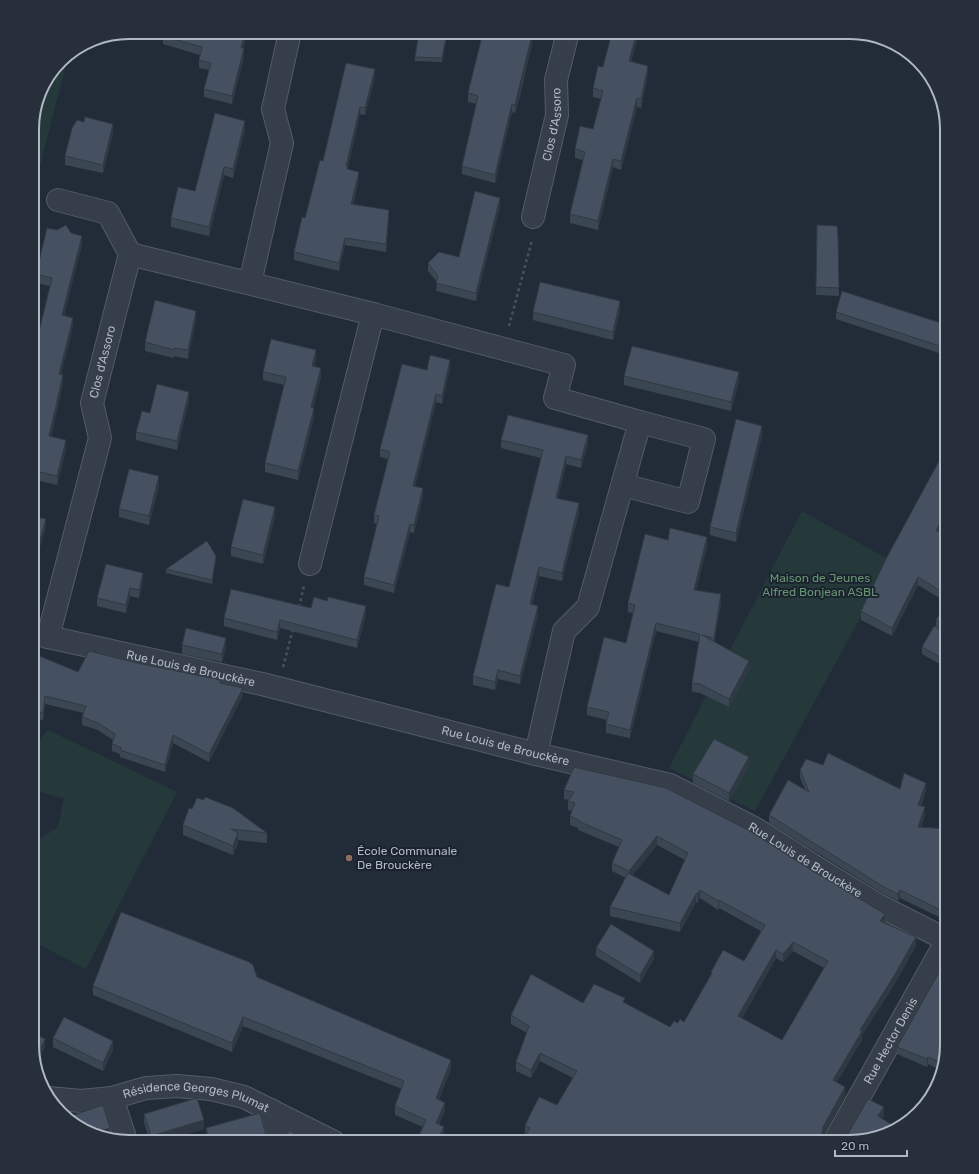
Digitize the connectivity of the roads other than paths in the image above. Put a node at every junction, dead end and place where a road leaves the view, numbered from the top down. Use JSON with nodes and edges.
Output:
{"nodes":[{"id":1,"x":288,"y":39,"type":"edge"},
{"id":2,"x":566,"y":39,"type":"edge"},
{"id":3,"x":58,"y":200,"type":"dead end"},
{"id":4,"x":533,"y":217,"type":"road end"},
{"id":5,"x":130,"y":254,"type":"junction"},
{"id":6,"x":250,"y":283,"type":"junction"},
{"id":7,"x":373,"y":314,"type":"junction"},
{"id":8,"x":640,"y":422,"type":"junction"},
{"id":9,"x":622,"y":485,"type":"junction"},
{"id":10,"x":310,"y":564,"type":"road end"},
{"id":11,"x":40,"y":635,"type":"edge"},
{"id":12,"x":536,"y":754,"type":"junction"},
{"id":13,"x":940,"y":936,"type":"edge"},
{"id":14,"x":940,"y":953,"type":"edge"},
{"id":15,"x":112,"y":1098,"type":"junction"},
{"id":16,"x":57,"y":1099,"type":"edge"},
{"id":17,"x":271,"y":1110,"type":"junction"},
{"id":18,"x":124,"y":1135,"type":"edge"},
{"id":19,"x":278,"y":1135,"type":"edge"},
{"id":20,"x":320,"y":1135,"type":"edge"},
{"id":21,"x":838,"y":1135,"type":"edge"}],
"edges":[{"from":1,"to":6,"type":"street"},
{"from":2,"to":4,"type":"street","name":"Clos d'Assoro"},
{"from":3,"to":5,"type":"street"},
{"from":5,"to":6,"type":"street"},
{"from":5,"to":11,"type":"street","name":"Clos d'Assoro"},
{"from":6,"to":7,"type":"street"},
{"from":7,"to":8,"type":"street"},
{"from":7,"to":10,"type":"street"},
{"from":8,"to":9,"type":"street"},
{"from":8,"to":9,"type":"street"},
{"from":9,"to":12,"type":"street"},
{"from":11,"to":12,"type":"street","name":"Rue Louis de Brouckère"},
{"from":12,"to":13,"type":"street","name":"Rue Louis de Brouckère"},
{"from":14,"to":21,"type":"street","name":"Rue Hector Denis"},
{"from":15,"to":16,"type":"street","name":"Résidence Georges Plumat"},
{"from":15,"to":17,"type":"street","name":"Résidence Georges Plumat"},
{"from":15,"to":18,"type":"street","name":"Résidence Georges Plumat"},
{"from":17,"to":19,"type":"street","name":"Résidence Georges Plumat"},
{"from":17,"to":20,"type":"street"}]}
